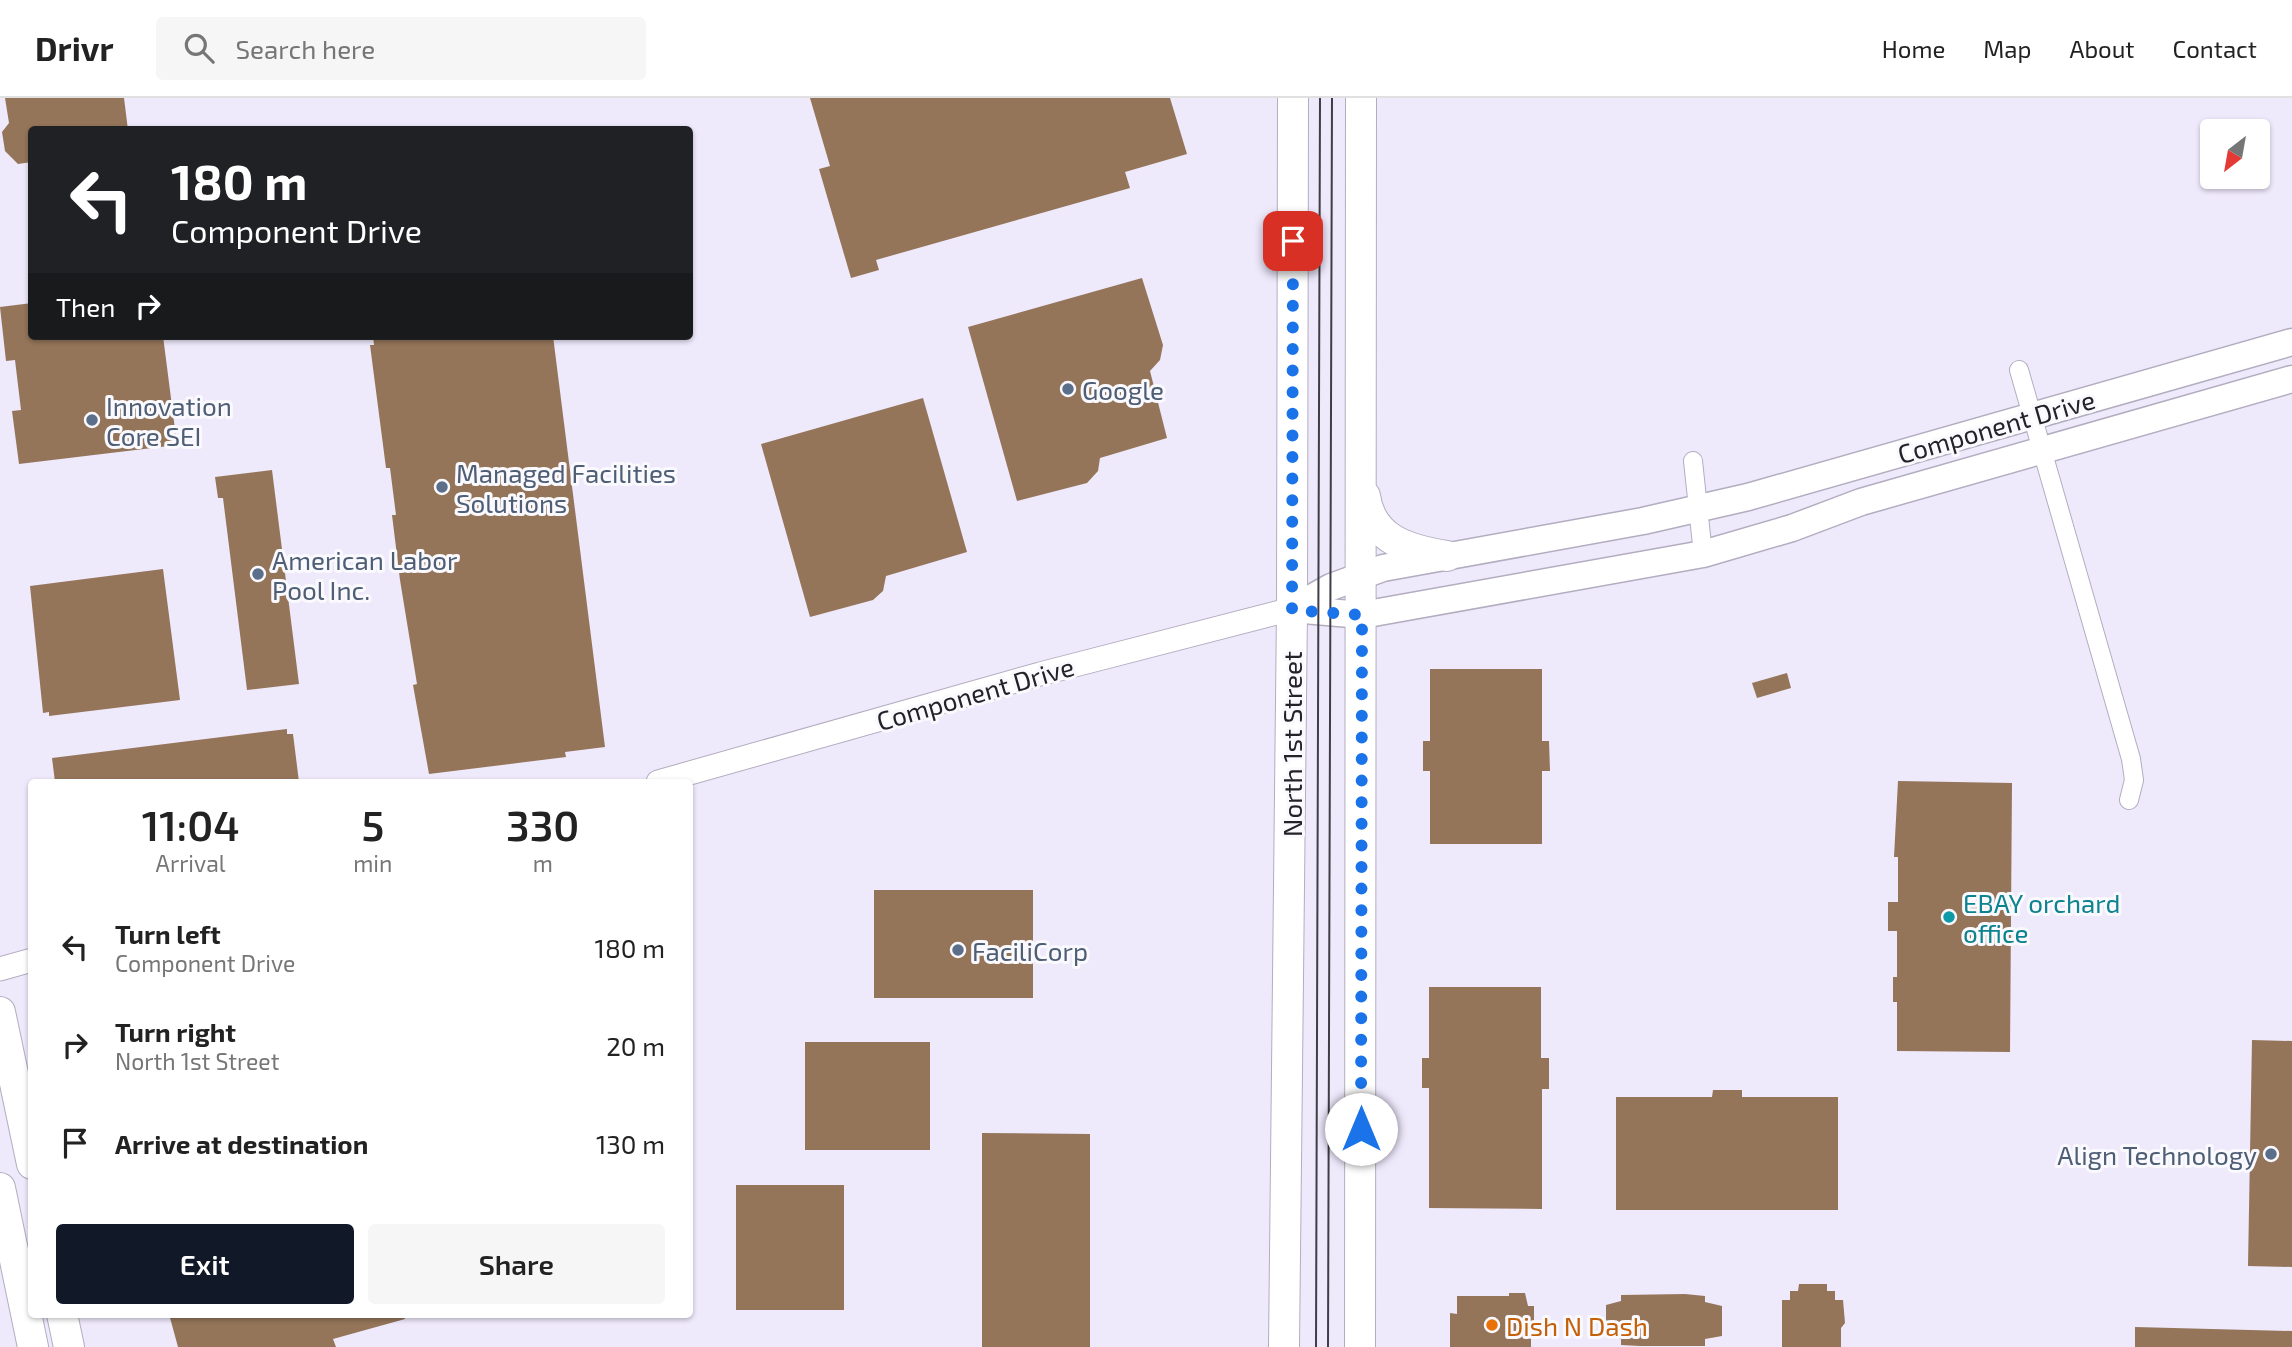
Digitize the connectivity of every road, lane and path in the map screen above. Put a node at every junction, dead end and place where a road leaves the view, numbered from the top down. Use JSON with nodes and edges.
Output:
{"nodes":[{"id":1,"x":1293,"y":98,"type":"edge"},
{"id":2,"x":1361,"y":98,"type":"edge"},
{"id":3,"x":2292,"y":342,"type":"edge"},
{"id":4,"x":2020,"y":370,"type":"dead end"},
{"id":5,"x":2292,"y":379,"type":"edge"},
{"id":6,"x":2032,"y":416,"type":"junction"},
{"id":7,"x":2043,"y":451,"type":"junction"},
{"id":8,"x":1693,"y":461,"type":"dead end"},
{"id":9,"x":1361,"y":467,"type":"junction"},
{"id":10,"x":1699,"y":508,"type":"junction"},
{"id":11,"x":1703,"y":554,"type":"junction"},
{"id":12,"x":1447,"y":556,"type":"junction"},
{"id":13,"x":1361,"y":575,"type":"junction"},
{"id":14,"x":1292,"y":610,"type":"junction"},
{"id":15,"x":1362,"y":615,"type":"junction"},
{"id":16,"x":669,"y":779,"type":"edge"},
{"id":17,"x":2129,"y":800,"type":"dead end"},
{"id":18,"x":28,"y":961,"type":"edge"},
{"id":19,"x":0,"y":969,"type":"edge"},
{"id":20,"x":0,"y":1012,"type":"edge"},
{"id":21,"x":28,"y":1145,"type":"edge"},
{"id":22,"x":0,"y":1188,"type":"edge"},
{"id":23,"x":63,"y":1318,"type":"edge"},
{"id":24,"x":33,"y":1347,"type":"edge"},
{"id":25,"x":69,"y":1347,"type":"edge"},
{"id":26,"x":1284,"y":1347,"type":"edge"},
{"id":27,"x":1360,"y":1347,"type":"edge"}],
"edges":[{"from":1,"to":14,"type":"main road","name":"North 1st Street"},
{"from":2,"to":9,"type":"main road"},
{"from":3,"to":6,"type":"main road","name":"Component Drive"},
{"from":4,"to":6,"type":"street"},
{"from":5,"to":7,"type":"main road","name":"Component Drive"},
{"from":6,"to":7,"type":"street"},
{"from":6,"to":10,"type":"main road","name":"Component Drive"},
{"from":7,"to":11,"type":"main road","name":"Component Drive"},
{"from":7,"to":17,"type":"street"},
{"from":8,"to":10,"type":"street"},
{"from":9,"to":12,"type":"main road"},
{"from":9,"to":13,"type":"main road"},
{"from":10,"to":11,"type":"street"},
{"from":10,"to":12,"type":"main road","name":"Component Drive"},
{"from":11,"to":15,"type":"main road","name":"Component Drive"},
{"from":12,"to":13,"type":"main road","name":"Component Drive"},
{"from":13,"to":14,"type":"main road","name":"Component Drive"},
{"from":13,"to":15,"type":"main road"},
{"from":14,"to":15,"type":"main road","name":"Component Drive"},
{"from":14,"to":16,"type":"street","name":"Component Drive"},
{"from":14,"to":26,"type":"main road","name":"North 1st Street"},
{"from":15,"to":27,"type":"main road"},
{"from":18,"to":19,"type":"street"},
{"from":20,"to":21,"type":"main road"},
{"from":22,"to":24,"type":"main road"},
{"from":23,"to":25,"type":"main road"}]}
